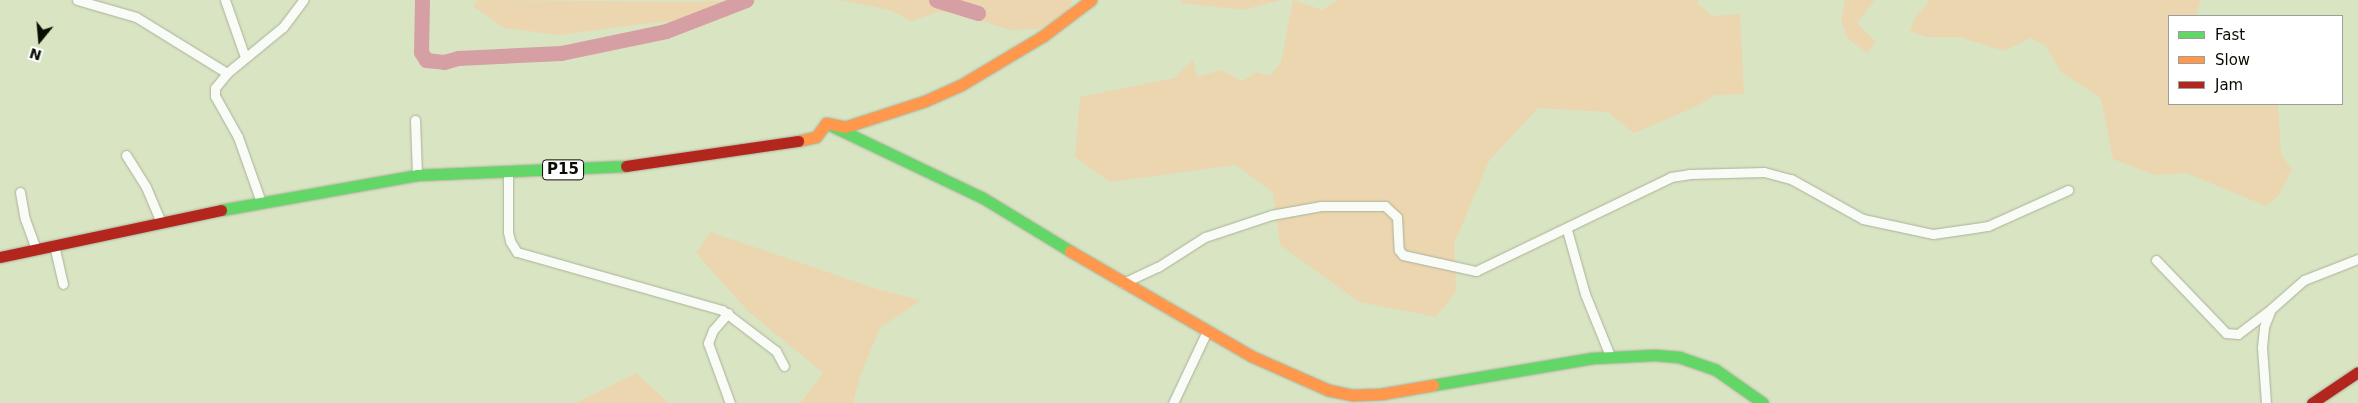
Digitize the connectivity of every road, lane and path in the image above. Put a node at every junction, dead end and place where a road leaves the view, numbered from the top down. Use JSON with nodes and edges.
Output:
{"nodes":[{"id":1,"x":77,"y":0,"type":"edge"},
{"id":2,"x":225,"y":0,"type":"edge"},
{"id":3,"x":303,"y":0,"type":"edge"},
{"id":4,"x":1092,"y":0,"type":"edge"},
{"id":5,"x":245,"y":57,"type":"junction"},
{"id":6,"x":227,"y":73,"type":"junction"},
{"id":7,"x":415,"y":120,"type":"dead end"},
{"id":8,"x":826,"y":123,"type":"junction"},
{"id":9,"x":126,"y":155,"type":"dead end"},
{"id":10,"x":508,"y":172,"type":"junction"},
{"id":11,"x":417,"y":175,"type":"junction"},
{"id":12,"x":2068,"y":190,"type":"dead end"},
{"id":13,"x":20,"y":192,"type":"dead end"},
{"id":14,"x":261,"y":202,"type":"junction"},
{"id":15,"x":161,"y":223,"type":"junction"},
{"id":16,"x":1567,"y":230,"type":"junction"},
{"id":17,"x":54,"y":245,"type":"junction"},
{"id":18,"x":36,"y":249,"type":"junction"},
{"id":19,"x":0,"y":257,"type":"edge"},
{"id":20,"x":2358,"y":259,"type":"edge"},
{"id":21,"x":2156,"y":260,"type":"dead end"},
{"id":22,"x":1123,"y":283,"type":"junction"},
{"id":23,"x":62,"y":284,"type":"dead end"},
{"id":24,"x":2271,"y":309,"type":"junction"},
{"id":25,"x":728,"y":313,"type":"junction"},
{"id":26,"x":1206,"y":331,"type":"junction"},
{"id":27,"x":1610,"y":356,"type":"junction"},
{"id":28,"x":784,"y":366,"type":"dead end"},
{"id":29,"x":2358,"y":372,"type":"edge"},
{"id":30,"x":730,"y":403,"type":"edge"},
{"id":31,"x":1173,"y":403,"type":"edge"},
{"id":32,"x":1763,"y":403,"type":"edge"},
{"id":33,"x":2266,"y":403,"type":"edge"},
{"id":34,"x":2312,"y":403,"type":"edge"}],
"edges":[{"from":1,"to":6,"type":"street"},
{"from":2,"to":5,"type":"street"},
{"from":3,"to":5,"type":"street"},
{"from":4,"to":8,"type":"main road"},
{"from":5,"to":6,"type":"street"},
{"from":6,"to":14,"type":"street"},
{"from":7,"to":11,"type":"street"},
{"from":8,"to":10,"type":"main road","number":"P15"},
{"from":8,"to":22,"type":"main road"},
{"from":9,"to":15,"type":"street"},
{"from":10,"to":11,"type":"main road","number":"P15"},
{"from":10,"to":25,"type":"street"},
{"from":11,"to":14,"type":"main road","number":"P15"},
{"from":12,"to":16,"type":"street"},
{"from":13,"to":18,"type":"street"},
{"from":14,"to":15,"type":"main road","number":"P15"},
{"from":15,"to":17,"type":"main road","number":"P15"},
{"from":16,"to":22,"type":"street"},
{"from":16,"to":27,"type":"street"},
{"from":17,"to":18,"type":"main road","number":"P15"},
{"from":17,"to":23,"type":"street"},
{"from":18,"to":19,"type":"main road","number":"P15"},
{"from":20,"to":24,"type":"street"},
{"from":21,"to":24,"type":"street"},
{"from":22,"to":26,"type":"main road"},
{"from":24,"to":33,"type":"street"},
{"from":25,"to":28,"type":"street"},
{"from":25,"to":30,"type":"street"},
{"from":26,"to":27,"type":"main road"},
{"from":26,"to":31,"type":"street"},
{"from":27,"to":32,"type":"main road"},
{"from":29,"to":34,"type":"main road"}]}
